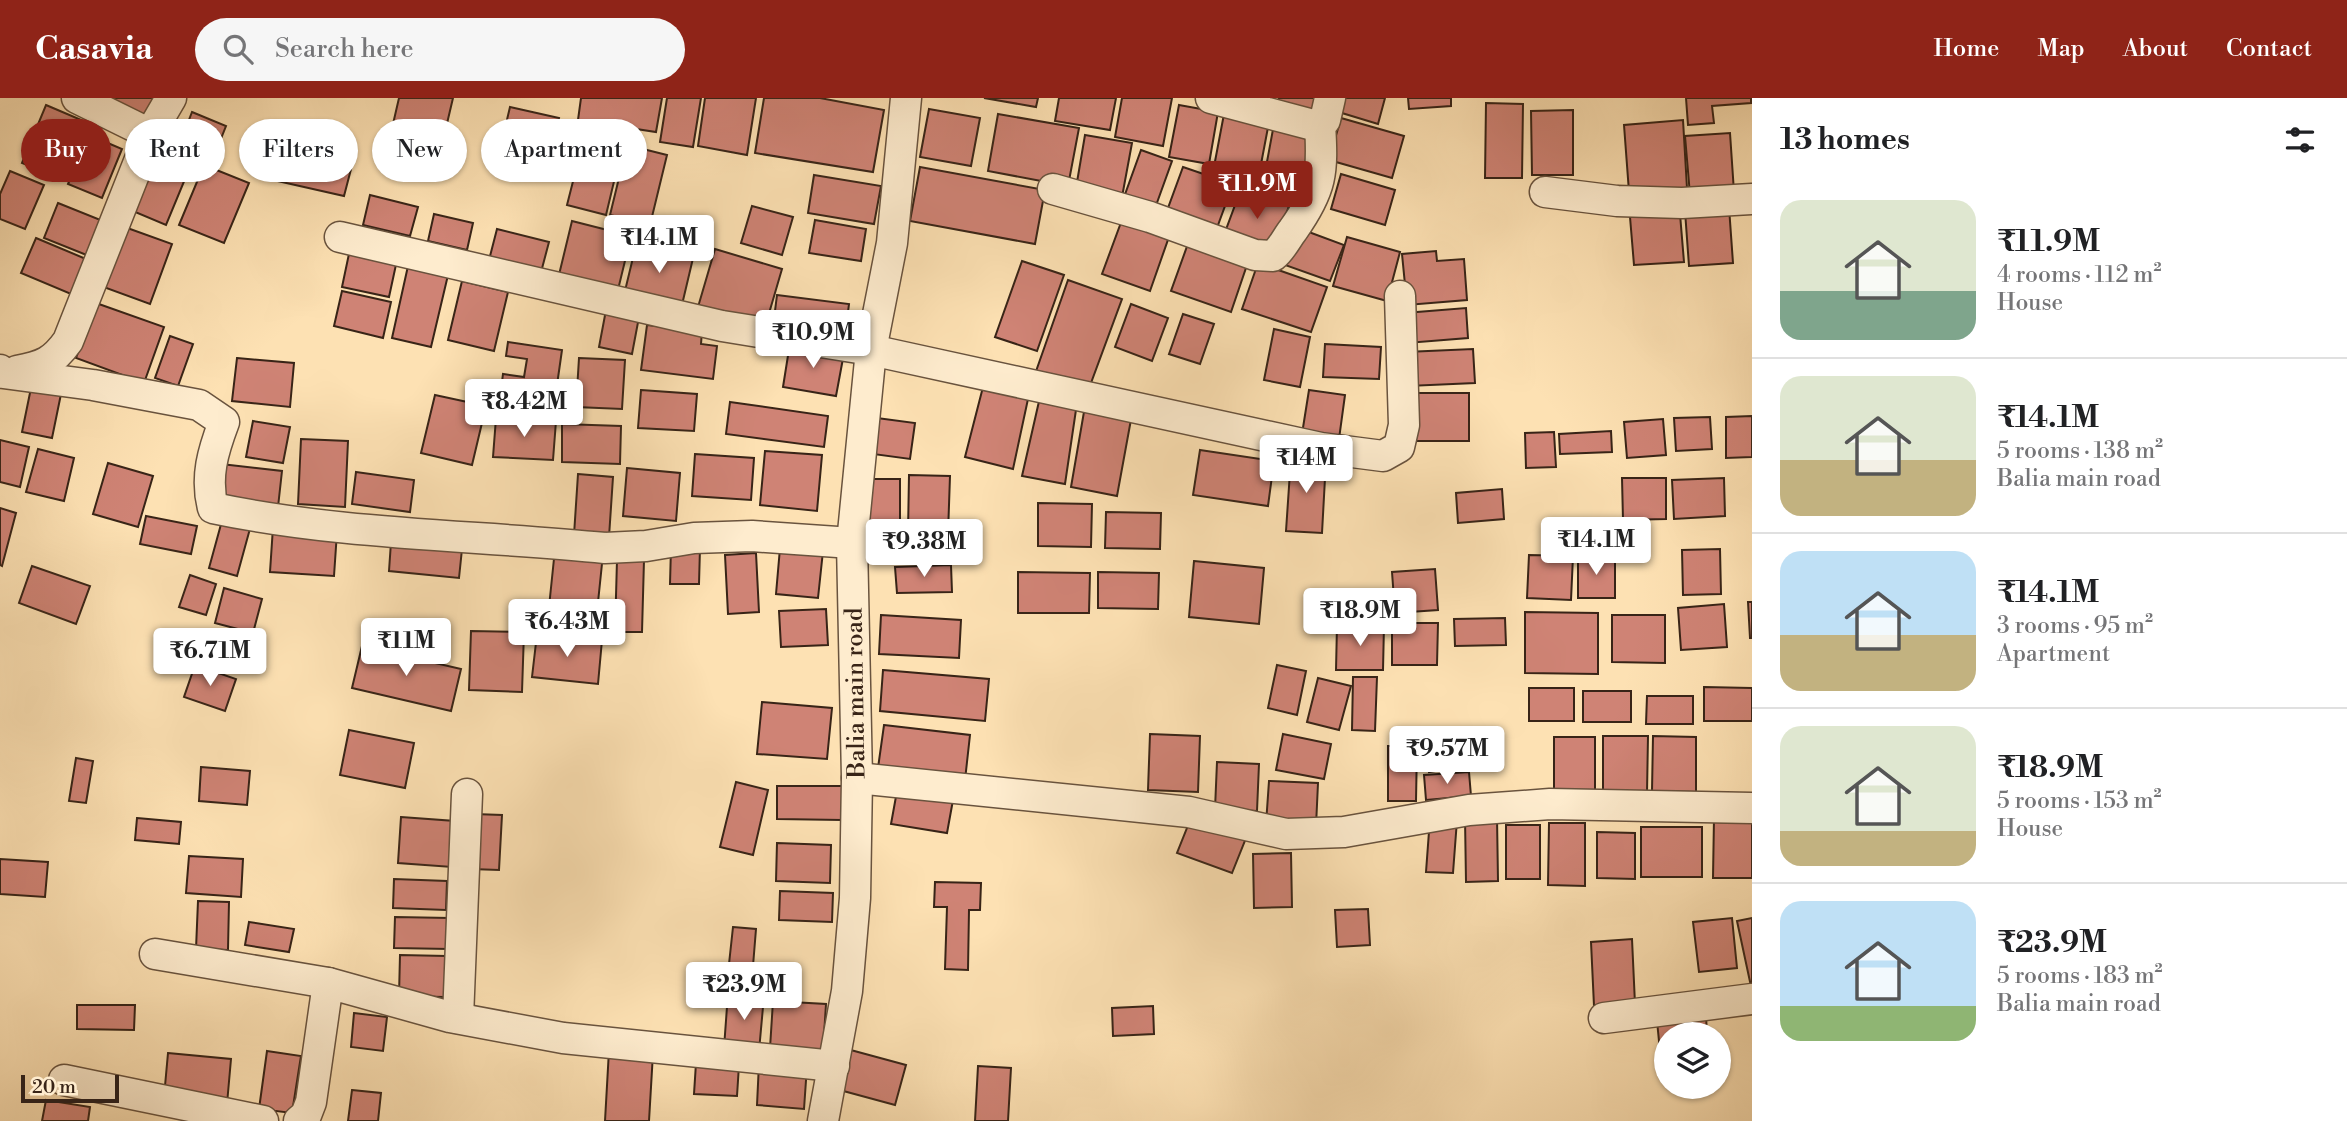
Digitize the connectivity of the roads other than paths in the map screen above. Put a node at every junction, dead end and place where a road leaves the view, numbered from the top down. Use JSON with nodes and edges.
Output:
{"nodes":[{"id":1,"x":77,"y":98,"type":"edge"},
{"id":2,"x":171,"y":98,"type":"edge"},
{"id":3,"x":906,"y":98,"type":"edge"},
{"id":4,"x":1211,"y":98,"type":"edge"},
{"id":5,"x":1325,"y":111,"type":"edge"},
{"id":6,"x":159,"y":119,"type":"edge"},
{"id":7,"x":125,"y":122,"type":"edge"},
{"id":8,"x":131,"y":182,"type":"edge"},
{"id":9,"x":1053,"y":189,"type":"dead end"},
{"id":10,"x":1545,"y":192,"type":"dead end"},
{"id":11,"x":1752,"y":200,"type":"edge"},
{"id":12,"x":340,"y":237,"type":"dead end"},
{"id":13,"x":1400,"y":296,"type":"dead end"},
{"id":14,"x":871,"y":350,"type":"junction"},
{"id":15,"x":1,"y":373,"type":"edge"},
{"id":16,"x":852,"y":543,"type":"junction"},
{"id":17,"x":857,"y":778,"type":"junction"},
{"id":18,"x":467,"y":794,"type":"dead end"},
{"id":19,"x":1752,"y":807,"type":"edge"},
{"id":20,"x":155,"y":954,"type":"dead end"},
{"id":21,"x":328,"y":983,"type":"junction"},
{"id":22,"x":1752,"y":999,"type":"edge"},
{"id":23,"x":458,"y":1018,"type":"junction"},
{"id":24,"x":1604,"y":1018,"type":"dead end"},
{"id":25,"x":834,"y":1066,"type":"junction"},
{"id":26,"x":64,"y":1080,"type":"dead end"},
{"id":27,"x":263,"y":1121,"type":"edge"},
{"id":28,"x":299,"y":1121,"type":"edge"},
{"id":29,"x":823,"y":1121,"type":"edge"}],
"edges":[{"from":1,"to":7,"type":"street"},
{"from":2,"to":6,"type":"street"},
{"from":3,"to":14,"type":"street","name":"Balia main road"},
{"from":4,"to":5,"type":"street"},
{"from":5,"to":9,"type":"street"},
{"from":8,"to":15,"type":"street"},
{"from":10,"to":11,"type":"street"},
{"from":12,"to":14,"type":"street"},
{"from":13,"to":14,"type":"street"},
{"from":14,"to":16,"type":"street","name":"Balia main road"},
{"from":15,"to":16,"type":"street"},
{"from":16,"to":17,"type":"street","name":"Balia main road"},
{"from":17,"to":19,"type":"street"},
{"from":17,"to":25,"type":"street","name":"Balia main road"},
{"from":18,"to":23,"type":"street"},
{"from":20,"to":21,"type":"street"},
{"from":21,"to":23,"type":"street"},
{"from":21,"to":28,"type":"street"},
{"from":22,"to":24,"type":"street"},
{"from":23,"to":25,"type":"street"},
{"from":25,"to":29,"type":"street","name":"Balia main road"},
{"from":26,"to":27,"type":"street"}]}
